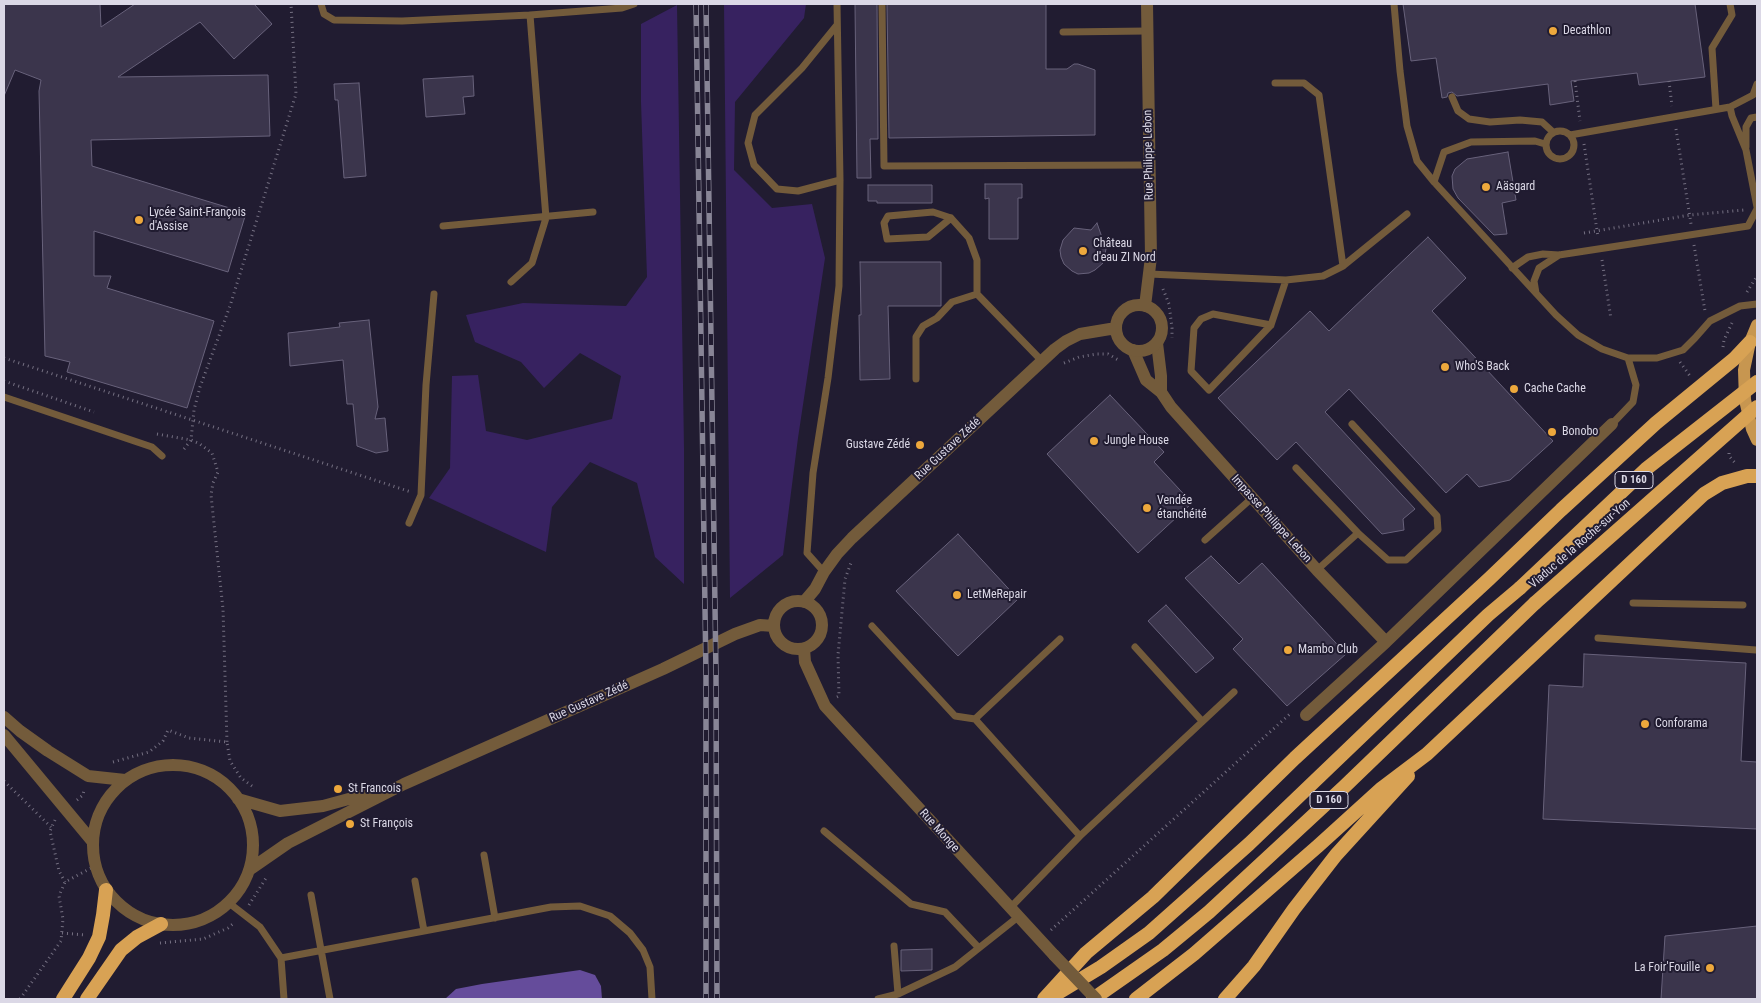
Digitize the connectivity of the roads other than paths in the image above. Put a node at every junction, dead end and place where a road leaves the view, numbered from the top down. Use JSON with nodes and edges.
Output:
{"nodes":[{"id":1,"x":321,"y":4,"type":"edge"},
{"id":2,"x":634,"y":4,"type":"edge"},
{"id":3,"x":837,"y":4,"type":"edge"},
{"id":4,"x":882,"y":4,"type":"edge"},
{"id":5,"x":1147,"y":4,"type":"edge"},
{"id":6,"x":1394,"y":4,"type":"edge"},
{"id":7,"x":1730,"y":4,"type":"edge"},
{"id":8,"x":530,"y":15,"type":"junction"},
{"id":9,"x":837,"y":25,"type":"junction"},
{"id":10,"x":1147,"y":31,"type":"junction"},
{"id":11,"x":1063,"y":32,"type":"dead end"},
{"id":12,"x":1275,"y":82,"type":"dead end"},
{"id":13,"x":1757,"y":84,"type":"edge"},
{"id":14,"x":1452,"y":97,"type":"dead end"},
{"id":15,"x":1730,"y":107,"type":"junction"},
{"id":16,"x":1716,"y":109,"type":"junction"},
{"id":17,"x":1757,"y":117,"type":"edge"},
{"id":18,"x":1553,"y":132,"type":"junction"},
{"id":19,"x":1570,"y":135,"type":"junction"},
{"id":20,"x":1545,"y":144,"type":"junction"},
{"id":21,"x":1746,"y":150,"type":"junction"},
{"id":22,"x":1149,"y":165,"type":"junction"},
{"id":23,"x":840,"y":180,"type":"junction"},
{"id":24,"x":1434,"y":182,"type":"junction"},
{"id":25,"x":1757,"y":208,"type":"edge"},
{"id":26,"x":593,"y":212,"type":"dead end"},
{"id":27,"x":1406,"y":214,"type":"dead end"},
{"id":28,"x":546,"y":218,"type":"junction"},
{"id":29,"x":951,"y":218,"type":"junction"},
{"id":30,"x":443,"y":226,"type":"dead end"},
{"id":31,"x":1559,"y":255,"type":"junction"},
{"id":32,"x":1343,"y":266,"type":"junction"},
{"id":33,"x":1512,"y":268,"type":"junction"},
{"id":34,"x":1149,"y":274,"type":"junction"},
{"id":35,"x":1286,"y":280,"type":"junction"},
{"id":36,"x":511,"y":282,"type":"dead end"},
{"id":37,"x":434,"y":294,"type":"dead end"},
{"id":38,"x":977,"y":294,"type":"junction"},
{"id":39,"x":1536,"y":294,"type":"junction"},
{"id":40,"x":1757,"y":304,"type":"edge"},
{"id":41,"x":1144,"y":306,"type":"junction"},
{"id":42,"x":1271,"y":325,"type":"junction"},
{"id":43,"x":1757,"y":325,"type":"edge"},
{"id":44,"x":1116,"y":328,"type":"junction"},
{"id":45,"x":1750,"y":342,"type":"junction"},
{"id":46,"x":1156,"y":343,"type":"junction"},
{"id":47,"x":1134,"y":350,"type":"junction"},
{"id":48,"x":1628,"y":358,"type":"junction"},
{"id":49,"x":1042,"y":361,"type":"junction"},
{"id":50,"x":916,"y":379,"type":"dead end"},
{"id":51,"x":1757,"y":382,"type":"edge"},
{"id":52,"x":1161,"y":392,"type":"junction"},
{"id":53,"x":4,"y":397,"type":"edge"},
{"id":54,"x":1757,"y":407,"type":"edge"},
{"id":55,"x":1352,"y":424,"type":"dead end"},
{"id":56,"x":1612,"y":424,"type":"joint"},
{"id":57,"x":1757,"y":440,"type":"edge"},
{"id":58,"x":162,"y":456,"type":"dead end"},
{"id":59,"x":1296,"y":468,"type":"dead end"},
{"id":60,"x":1757,"y":476,"type":"edge"},
{"id":61,"x":1252,"y":498,"type":"junction"},
{"id":62,"x":408,"y":523,"type":"dead end"},
{"id":63,"x":1358,"y":533,"type":"junction"},
{"id":64,"x":1205,"y":540,"type":"dead end"},
{"id":65,"x":1317,"y":570,"type":"junction"},
{"id":66,"x":824,"y":572,"type":"junction"},
{"id":67,"x":804,"y":602,"type":"junction"},
{"id":68,"x":1633,"y":603,"type":"dead end"},
{"id":69,"x":1743,"y":605,"type":"dead end"},
{"id":70,"x":774,"y":626,"type":"junction"},
{"id":71,"x":872,"y":626,"type":"dead end"},
{"id":72,"x":1598,"y":638,"type":"dead end"},
{"id":73,"x":1060,"y":639,"type":"dead end"},
{"id":74,"x":1386,"y":642,"type":"junction"},
{"id":75,"x":1135,"y":647,"type":"dead end"},
{"id":76,"x":804,"y":649,"type":"junction"},
{"id":77,"x":1756,"y":650,"type":"dead end"},
{"id":78,"x":1234,"y":692,"type":"dead end"},
{"id":79,"x":1306,"y":716,"type":"road end"},
{"id":80,"x":4,"y":717,"type":"edge"},
{"id":81,"x":975,"y":719,"type":"junction"},
{"id":82,"x":1202,"y":721,"type":"junction"},
{"id":83,"x":4,"y":736,"type":"edge"},
{"id":84,"x":1427,"y":754,"type":"junction"},
{"id":85,"x":126,"y":780,"type":"junction"},
{"id":86,"x":404,"y":784,"type":"junction"},
{"id":87,"x":238,"y":799,"type":"junction"},
{"id":88,"x":824,"y":831,"type":"dead end"},
{"id":89,"x":1080,"y":836,"type":"junction"},
{"id":90,"x":92,"y":841,"type":"junction"},
{"id":91,"x":484,"y":855,"type":"dead end"},
{"id":92,"x":249,"y":870,"type":"junction"},
{"id":93,"x":415,"y":881,"type":"dead end"},
{"id":94,"x":106,"y":890,"type":"junction"},
{"id":95,"x":311,"y":895,"type":"dead end"},
{"id":96,"x":229,"y":902,"type":"junction"},
{"id":97,"x":1014,"y":913,"type":"junction"},
{"id":98,"x":495,"y":918,"type":"junction"},
{"id":99,"x":161,"y":924,"type":"junction"},
{"id":100,"x":424,"y":931,"type":"junction"},
{"id":101,"x":894,"y":946,"type":"dead end"},
{"id":102,"x":978,"y":947,"type":"junction"},
{"id":103,"x":321,"y":950,"type":"junction"},
{"id":104,"x":281,"y":958,"type":"junction"},
{"id":105,"x":898,"y":994,"type":"junction"},
{"id":106,"x":63,"y":999,"type":"edge"},
{"id":107,"x":87,"y":999,"type":"edge"},
{"id":108,"x":284,"y":999,"type":"edge"},
{"id":109,"x":330,"y":999,"type":"edge"},
{"id":110,"x":652,"y":999,"type":"edge"},
{"id":111,"x":878,"y":999,"type":"edge"},
{"id":112,"x":1046,"y":999,"type":"edge"},
{"id":113,"x":1094,"y":999,"type":"edge"},
{"id":114,"x":1136,"y":999,"type":"edge"},
{"id":115,"x":1225,"y":999,"type":"edge"}],
"edges":[{"from":1,"to":8,"type":"lane"},
{"from":2,"to":8,"type":"lane"},
{"from":3,"to":9,"type":"lane"},
{"from":4,"to":22,"type":"lane"},
{"from":5,"to":10,"type":"street","name":"Rue Philippe Lebon"},
{"from":6,"to":24,"type":"lane"},
{"from":7,"to":16,"type":"lane"},
{"from":8,"to":28,"type":"lane"},
{"from":9,"to":23,"type":"lane"},
{"from":9,"to":23,"type":"lane"},
{"from":10,"to":11,"type":"lane"},
{"from":10,"to":22,"type":"street","name":"Rue Philippe Lebon"},
{"from":12,"to":32,"type":"lane"},
{"from":13,"to":15,"type":"lane"},
{"from":14,"to":18,"type":"lane"},
{"from":15,"to":16,"type":"lane"},
{"from":15,"to":21,"type":"lane"},
{"from":16,"to":19,"type":"lane"},
{"from":17,"to":21,"type":"lane"},
{"from":18,"to":19,"type":"lane"},
{"from":18,"to":20,"type":"lane"},
{"from":19,"to":20,"type":"lane"},
{"from":20,"to":24,"type":"lane"},
{"from":21,"to":25,"type":"lane"},
{"from":22,"to":34,"type":"street","name":"Rue Philippe Lebon"},
{"from":23,"to":66,"type":"lane"},
{"from":24,"to":33,"type":"lane"},
{"from":25,"to":31,"type":"lane"},
{"from":26,"to":28,"type":"lane"},
{"from":27,"to":32,"type":"lane"},
{"from":28,"to":30,"type":"lane"},
{"from":28,"to":36,"type":"lane"},
{"from":29,"to":29,"type":"lane"},
{"from":29,"to":38,"type":"lane"},
{"from":31,"to":33,"type":"lane"},
{"from":31,"to":39,"type":"lane"},
{"from":32,"to":35,"type":"lane"},
{"from":33,"to":39,"type":"lane"},
{"from":34,"to":35,"type":"lane"},
{"from":34,"to":41,"type":"street","name":"Rue Philippe Lebon"},
{"from":35,"to":42,"type":"lane"},
{"from":37,"to":62,"type":"lane"},
{"from":38,"to":49,"type":"lane"},
{"from":38,"to":50,"type":"lane"},
{"from":39,"to":48,"type":"lane"},
{"from":40,"to":48,"type":"lane"},
{"from":41,"to":44,"type":"street"},
{"from":41,"to":46,"type":"street"},
{"from":42,"to":42,"type":"lane"},
{"from":43,"to":45,"type":"main road"},
{"from":44,"to":47,"type":"street"},
{"from":44,"to":49,"type":"street","name":"Rue Gustave Zédé"},
{"from":45,"to":57,"type":"main road"},
{"from":45,"to":112,"type":"highway"},
{"from":46,"to":47,"type":"street"},
{"from":46,"to":52,"type":"street"},
{"from":47,"to":52,"type":"street","name":"Impasse Philippe Lebon"},
{"from":48,"to":56,"type":"lane"},
{"from":49,"to":66,"type":"street","name":"Rue Gustave Zédé"},
{"from":51,"to":112,"type":"highway","name":"Viaduc de la Roche-sur-Yon","number":"D 160","bridge":true},
{"from":52,"to":61,"type":"street","name":"Impasse Philippe Lebon"},
{"from":53,"to":58,"type":"lane"},
{"from":54,"to":113,"type":"highway","name":"Viaduc de la Roche-sur-Yon","number":"D 160","bridge":true},
{"from":55,"to":63,"type":"lane"},
{"from":56,"to":74,"type":"street"},
{"from":59,"to":63,"type":"lane"},
{"from":60,"to":84,"type":"highway"},
{"from":61,"to":64,"type":"lane"},
{"from":61,"to":65,"type":"street","name":"Impasse Philippe Lebon"},
{"from":63,"to":65,"type":"lane"},
{"from":65,"to":74,"type":"street","name":"Impasse Philippe Lebon"},
{"from":66,"to":67,"type":"street","name":"Rue Gustave Zédé"},
{"from":67,"to":70,"type":"street"},
{"from":67,"to":76,"type":"street"},
{"from":68,"to":69,"type":"lane"},
{"from":70,"to":76,"type":"street"},
{"from":70,"to":86,"type":"street","name":"Rue Gustave Zédé"},
{"from":71,"to":81,"type":"lane"},
{"from":72,"to":77,"type":"lane"},
{"from":73,"to":81,"type":"lane"},
{"from":74,"to":79,"type":"street"},
{"from":75,"to":82,"type":"lane"},
{"from":76,"to":97,"type":"street","name":"Rue Monge"},
{"from":78,"to":82,"type":"lane"},
{"from":80,"to":85,"type":"street"},
{"from":81,"to":89,"type":"lane"},
{"from":82,"to":89,"type":"lane"},
{"from":83,"to":90,"type":"street"},
{"from":84,"to":114,"type":"highway"},
{"from":84,"to":115,"type":"highway"},
{"from":85,"to":87,"type":"street"},
{"from":85,"to":90,"type":"street"},
{"from":86,"to":87,"type":"street","name":"Rue Gustave Zédé"},
{"from":86,"to":92,"type":"street","name":"Rue Gustave Zédé"},
{"from":87,"to":92,"type":"street"},
{"from":88,"to":102,"type":"lane"},
{"from":89,"to":97,"type":"lane"},
{"from":90,"to":94,"type":"street"},
{"from":91,"to":98,"type":"lane"},
{"from":92,"to":96,"type":"street"},
{"from":93,"to":100,"type":"lane"},
{"from":94,"to":99,"type":"street"},
{"from":94,"to":106,"type":"highway"},
{"from":95,"to":103,"type":"lane"},
{"from":96,"to":99,"type":"street"},
{"from":96,"to":104,"type":"lane"},
{"from":97,"to":102,"type":"lane"},
{"from":97,"to":113,"type":"street","name":"Rue Monge","bridge":true},
{"from":98,"to":100,"type":"lane"},
{"from":98,"to":110,"type":"lane"},
{"from":99,"to":107,"type":"highway"},
{"from":100,"to":103,"type":"lane"},
{"from":101,"to":105,"type":"lane"},
{"from":102,"to":105,"type":"lane"},
{"from":103,"to":104,"type":"lane"},
{"from":103,"to":109,"type":"lane"},
{"from":104,"to":108,"type":"lane"},
{"from":105,"to":111,"type":"lane"}]}
